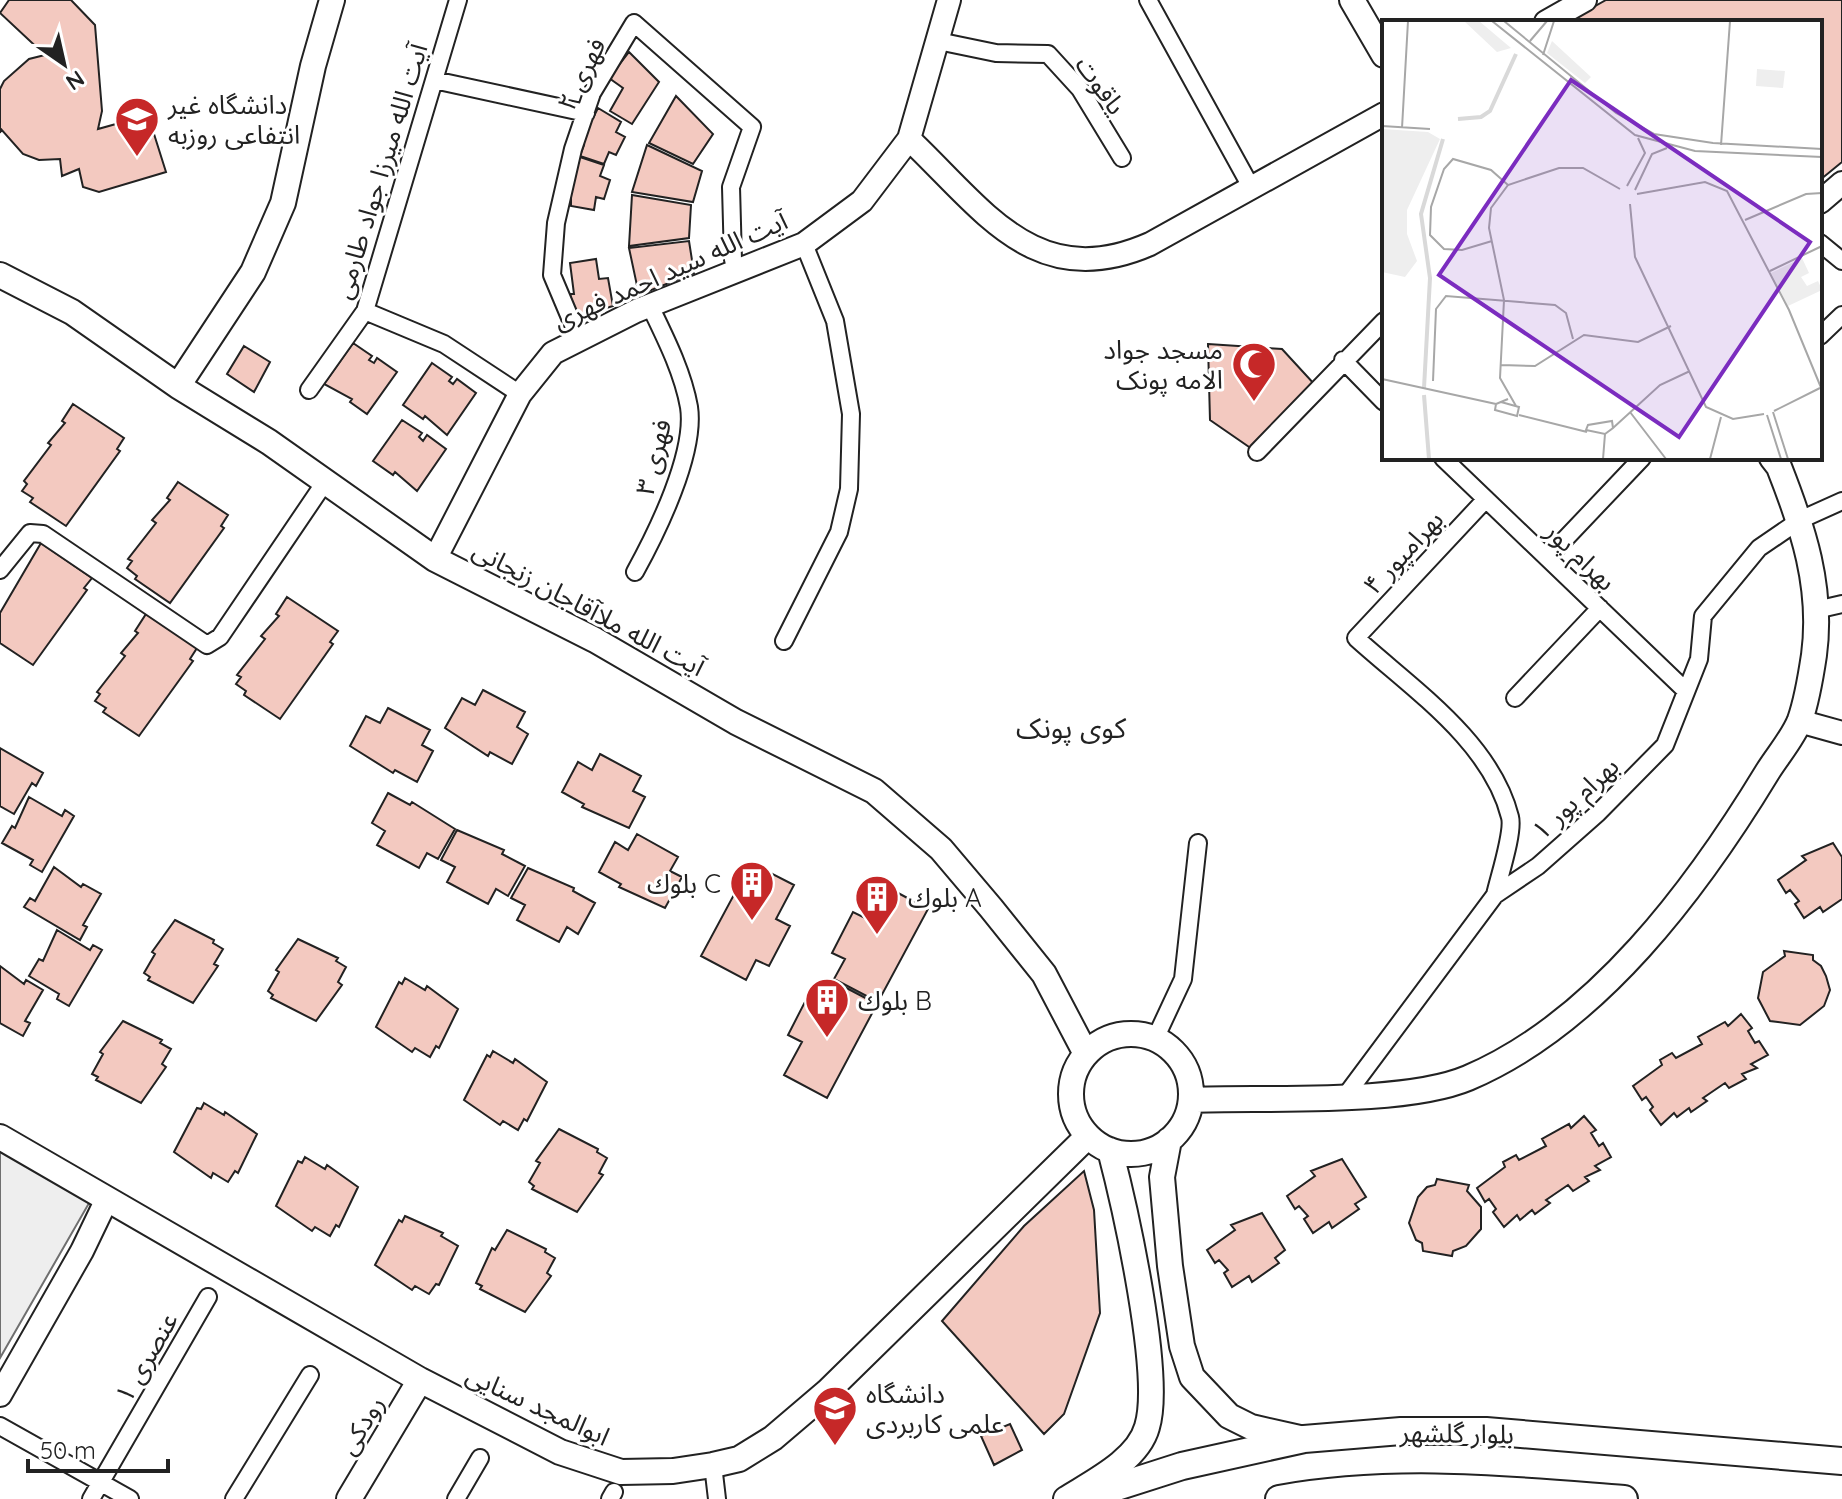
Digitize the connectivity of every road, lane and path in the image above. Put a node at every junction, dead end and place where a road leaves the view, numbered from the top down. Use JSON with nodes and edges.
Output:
{"nodes":[{"id":1,"x":332,"y":0,"type":"edge"},
{"id":2,"x":458,"y":0,"type":"edge"},
{"id":3,"x":949,"y":0,"type":"edge"},
{"id":4,"x":1148,"y":0,"type":"edge"},
{"id":5,"x":1352,"y":0,"type":"edge"},
{"id":6,"x":1585,"y":0,"type":"edge"},
{"id":7,"x":1550,"y":20,"type":"edge"},
{"id":8,"x":938,"y":41,"type":"junction"},
{"id":9,"x":1382,"y":52,"type":"edge"},
{"id":10,"x":434,"y":80,"type":"junction"},
{"id":11,"x":586,"y":113,"type":"junction"},
{"id":12,"x":1382,"y":115,"type":"edge"},
{"id":13,"x":909,"y":139,"type":"junction"},
{"id":14,"x":1122,"y":158,"type":"dead end"},
{"id":15,"x":1842,"y":183,"type":"edge"},
{"id":16,"x":1251,"y":187,"type":"junction"},
{"id":17,"x":1822,"y":200,"type":"edge"},
{"id":18,"x":804,"y":244,"type":"junction"},
{"id":19,"x":1822,"y":245,"type":"edge"},
{"id":20,"x":733,"y":260,"type":"dead end"},
{"id":21,"x":1842,"y":261,"type":"edge"},
{"id":22,"x":0,"y":275,"type":"edge"},
{"id":23,"x":651,"y":308,"type":"junction"},
{"id":24,"x":365,"y":311,"type":"junction"},
{"id":25,"x":1842,"y":315,"type":"edge"},
{"id":26,"x":1382,"y":323,"type":"edge"},
{"id":27,"x":1822,"y":334,"type":"edge"},
{"id":28,"x":579,"y":339,"type":"junction"},
{"id":29,"x":1343,"y":360,"type":"junction"},
{"id":30,"x":178,"y":386,"type":"junction"},
{"id":31,"x":309,"y":390,"type":"dead end"},
{"id":32,"x":520,"y":394,"type":"junction"},
{"id":33,"x":1382,"y":400,"type":"edge"},
{"id":34,"x":1257,"y":452,"type":"dead end"},
{"id":35,"x":1448,"y":460,"type":"edge"},
{"id":36,"x":1640,"y":460,"type":"edge"},
{"id":37,"x":1774,"y":460,"type":"edge"},
{"id":38,"x":325,"y":482,"type":"junction"},
{"id":39,"x":1486,"y":499,"type":"junction"},
{"id":40,"x":1842,"y":501,"type":"edge"},
{"id":41,"x":1800,"y":520,"type":"junction"},
{"id":42,"x":1548,"y":557,"type":"junction"},
{"id":43,"x":435,"y":559,"type":"junction"},
{"id":44,"x":0,"y":570,"type":"edge"},
{"id":45,"x":635,"y":572,"type":"dead end"},
{"id":46,"x":1842,"y":604,"type":"edge"},
{"id":47,"x":1600,"y":608,"type":"junction"},
{"id":48,"x":1816,"y":610,"type":"junction"},
{"id":49,"x":784,"y":641,"type":"dead end"},
{"id":50,"x":1685,"y":690,"type":"junction"},
{"id":51,"x":1515,"y":698,"type":"dead end"},
{"id":52,"x":1799,"y":721,"type":"junction"},
{"id":53,"x":1842,"y":733,"type":"edge"},
{"id":54,"x":1198,"y":843,"type":"dead end"},
{"id":55,"x":1495,"y":895,"type":"junction"},
{"id":56,"x":1155,"y":1039,"type":"junction"},
{"id":57,"x":1086,"y":1054,"type":"junction"},
{"id":58,"x":1346,"y":1095,"type":"junction"},
{"id":59,"x":1191,"y":1100,"type":"junction"},
{"id":60,"x":1088,"y":1136,"type":"junction"},
{"id":61,"x":0,"y":1137,"type":"edge"},
{"id":62,"x":1169,"y":1140,"type":"junction"},
{"id":63,"x":1110,"y":1150,"type":"junction"},
{"id":64,"x":107,"y":1199,"type":"junction"},
{"id":65,"x":208,"y":1297,"type":"dead end"},
{"id":66,"x":310,"y":1375,"type":"dead end"},
{"id":67,"x":420,"y":1380,"type":"junction"},
{"id":68,"x":0,"y":1395,"type":"edge"},
{"id":69,"x":0,"y":1426,"type":"edge"},
{"id":70,"x":1304,"y":1439,"type":"junction"},
{"id":71,"x":480,"y":1458,"type":"dead end"},
{"id":72,"x":1842,"y":1461,"type":"edge"},
{"id":73,"x":713,"y":1465,"type":"junction"},
{"id":74,"x":101,"y":1483,"type":"junction"},
{"id":75,"x":359,"y":1495,"type":"edge"},
{"id":76,"x":91,"y":1499,"type":"edge"},
{"id":77,"x":130,"y":1499,"type":"edge"},
{"id":78,"x":234,"y":1499,"type":"edge"},
{"id":79,"x":456,"y":1499,"type":"edge"},
{"id":80,"x":717,"y":1499,"type":"edge"},
{"id":81,"x":1066,"y":1499,"type":"edge"},
{"id":82,"x":1079,"y":1499,"type":"edge"},
{"id":83,"x":1279,"y":1499,"type":"edge"},
{"id":84,"x":1624,"y":1499,"type":"edge"}],
"edges":[{"from":1,"to":30,"type":"main road"},
{"from":2,"to":10,"type":"street","name":"آیت الله میرزا جواد طارمی"},
{"from":3,"to":8,"type":"street","name":"آیت الله سید احمد فهری"},
{"from":4,"to":16,"type":"street"},
{"from":5,"to":9,"type":"main road"},
{"from":6,"to":7,"type":"street"},
{"from":8,"to":13,"type":"street","name":"آیت الله سید احمد فهری"},
{"from":8,"to":14,"type":"street","name":"یاقوت"},
{"from":10,"to":11,"type":"street"},
{"from":10,"to":24,"type":"street","name":"آیت الله میرزا جواد طارمی"},
{"from":11,"to":20,"type":"street","name":"فهری ۲"},
{"from":11,"to":28,"type":"street","name":"فهری ۲"},
{"from":12,"to":16,"type":"street"},
{"from":13,"to":16,"type":"street"},
{"from":13,"to":18,"type":"street","name":"آیت الله سید احمد فهری"},
{"from":15,"to":17,"type":"street"},
{"from":18,"to":23,"type":"street","name":"آیت الله سید احمد فهری"},
{"from":18,"to":49,"type":"street"},
{"from":19,"to":21,"type":"street"},
{"from":22,"to":30,"type":"main road","name":"آیت الله ملاآقاجان زنجانی"},
{"from":23,"to":28,"type":"street","name":"آیت الله سید احمد فهری"},
{"from":23,"to":45,"type":"street","name":"فهری ۳"},
{"from":24,"to":31,"type":"street","name":"آیت الله میرزا جواد طارمی"},
{"from":24,"to":32,"type":"street"},
{"from":25,"to":27,"type":"street"},
{"from":26,"to":29,"type":"street"},
{"from":28,"to":32,"type":"street","name":"آیت الله سید احمد فهری"},
{"from":29,"to":33,"type":"street"},
{"from":29,"to":34,"type":"street"},
{"from":30,"to":38,"type":"main road","name":"آیت الله ملاآقاجان زنجانی"},
{"from":32,"to":43,"type":"street","name":"آیت الله سید احمد فهری"},
{"from":35,"to":39,"type":"street","name":"بهرام پور"},
{"from":36,"to":42,"type":"street"},
{"from":37,"to":41,"type":"main road"},
{"from":38,"to":43,"type":"main road","name":"آیت الله ملاآقاجان زنجانی"},
{"from":38,"to":44,"type":"street"},
{"from":39,"to":42,"type":"street","name":"بهرام پور"},
{"from":39,"to":55,"type":"street","name":"بهرامپور ۴"},
{"from":40,"to":41,"type":"street","name":"بهرام پور ۱"},
{"from":41,"to":48,"type":"main road"},
{"from":41,"to":50,"type":"street","name":"بهرام پور ۱"},
{"from":42,"to":47,"type":"street","name":"بهرام پور"},
{"from":43,"to":57,"type":"main road","name":"آیت الله ملاآقاجان زنجانی"},
{"from":46,"to":48,"type":"street"},
{"from":47,"to":50,"type":"street","name":"بهرام پور"},
{"from":47,"to":51,"type":"street"},
{"from":48,"to":52,"type":"main road"},
{"from":50,"to":55,"type":"street","name":"بهرام پور ۱"},
{"from":52,"to":53,"type":"street"},
{"from":52,"to":58,"type":"main road"},
{"from":54,"to":56,"type":"street"},
{"from":55,"to":58,"type":"street","name":"بهرام پور ۱"},
{"from":56,"to":57,"type":"main road"},
{"from":56,"to":59,"type":"main road"},
{"from":57,"to":60,"type":"main road"},
{"from":58,"to":59,"type":"main road"},
{"from":59,"to":62,"type":"main road"},
{"from":60,"to":63,"type":"main road"},
{"from":60,"to":73,"type":"main road","name":"ابوالمجد سنایی"},
{"from":61,"to":64,"type":"main road","name":"ابوالمجد سنایی"},
{"from":62,"to":63,"type":"main road"},
{"from":62,"to":70,"type":"main road"},
{"from":63,"to":81,"type":"main road"},
{"from":64,"to":67,"type":"main road","name":"ابوالمجد سنایی"},
{"from":64,"to":68,"type":"street"},
{"from":65,"to":74,"type":"street","name":"عنصری ۱"},
{"from":66,"to":78,"type":"street"},
{"from":67,"to":73,"type":"main road","name":"ابوالمجد سنایی"},
{"from":67,"to":75,"type":"main road","name":"رودکی"},
{"from":69,"to":74,"type":"street"},
{"from":70,"to":72,"type":"main road","name":"بلوار گلشهر"},
{"from":70,"to":82,"type":"main road","name":"بلوار گلشهر"},
{"from":71,"to":79,"type":"street"},
{"from":73,"to":80,"type":"street"},
{"from":74,"to":76,"type":"street","name":"عنصری ۱"},
{"from":74,"to":77,"type":"street"},
{"from":83,"to":84,"type":"main road","name":"بلوار گلشهر"}]}
